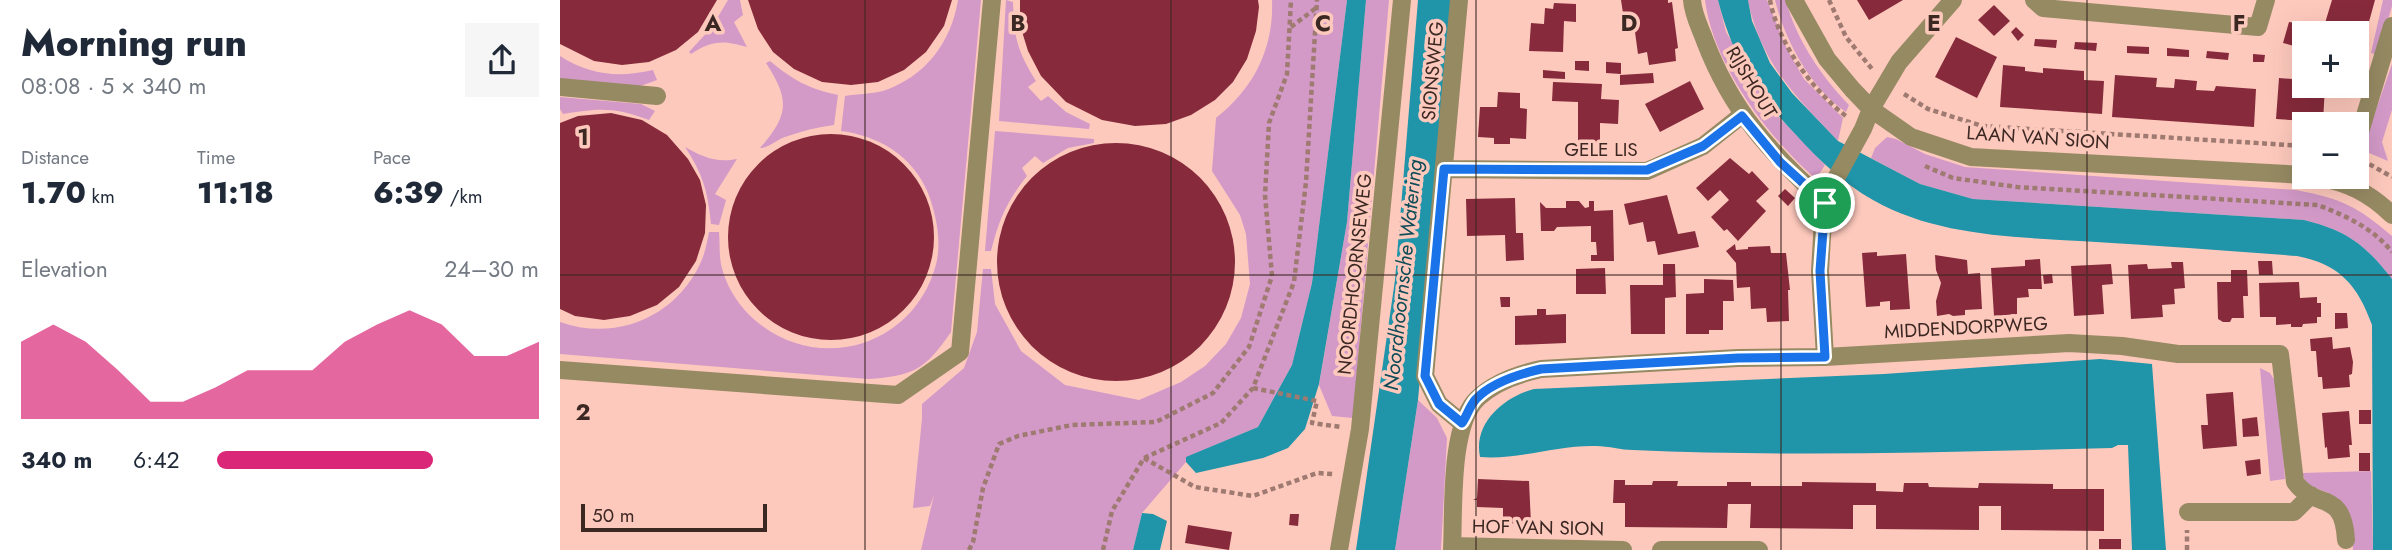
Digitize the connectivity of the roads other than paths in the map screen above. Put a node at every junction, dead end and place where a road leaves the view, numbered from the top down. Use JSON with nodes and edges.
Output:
{"nodes":[{"id":1,"x":992,"y":0,"type":"edge"},
{"id":2,"x":1402,"y":0,"type":"edge"},
{"id":3,"x":1459,"y":0,"type":"edge"},
{"id":4,"x":1692,"y":0,"type":"edge"},
{"id":5,"x":1794,"y":0,"type":"edge"},
{"id":6,"x":1953,"y":0,"type":"edge"},
{"id":7,"x":2034,"y":0,"type":"edge"},
{"id":8,"x":2266,"y":0,"type":"edge"},
{"id":9,"x":2392,"y":26,"type":"edge"},
{"id":10,"x":560,"y":88,"type":"edge"},
{"id":11,"x":657,"y":96,"type":"dead end"},
{"id":12,"x":1871,"y":109,"type":"junction"},
{"id":13,"x":2366,"y":112,"type":"edge"},
{"id":14,"x":1742,"y":116,"type":"junction"},
{"id":15,"x":1444,"y":169,"type":"junction"},
{"id":16,"x":2292,"y":174,"type":"edge"},
{"id":17,"x":2360,"y":189,"type":"edge"},
{"id":18,"x":1825,"y":203,"type":"junction"},
{"id":19,"x":2392,"y":215,"type":"edge"},
{"id":20,"x":1825,"y":357,"type":"junction"},
{"id":21,"x":560,"y":370,"type":"edge"},
{"id":22,"x":1462,"y":423,"type":"junction"},
{"id":23,"x":2311,"y":495,"type":"junction"},
{"id":24,"x":2188,"y":512,"type":"dead end"},
{"id":25,"x":2346,"y":540,"type":"dead end"},
{"id":26,"x":1452,"y":548,"type":"edge"},
{"id":27,"x":1339,"y":550,"type":"edge"},
{"id":28,"x":1623,"y":550,"type":"edge"},
{"id":29,"x":1661,"y":550,"type":"edge"},
{"id":30,"x":1759,"y":550,"type":"edge"}],
"edges":[{"from":1,"to":21,"type":"street"},
{"from":2,"to":27,"type":"street","name":"NOORDHOORNSEWEG"},
{"from":3,"to":15,"type":"street","name":"SIONSWEG"},
{"from":4,"to":14,"type":"street","name":"RIJSHOUT"},
{"from":5,"to":12,"type":"street","name":"LAAN VAN SION"},
{"from":6,"to":12,"type":"street"},
{"from":7,"to":8,"type":"street"},
{"from":9,"to":13,"type":"street"},
{"from":10,"to":11,"type":"street"},
{"from":12,"to":16,"type":"street","name":"LAAN VAN SION"},
{"from":12,"to":18,"type":"street"},
{"from":14,"to":15,"type":"street","name":"GELE LIS"},
{"from":14,"to":18,"type":"street","name":"RIJSHOUT"},
{"from":15,"to":22,"type":"street","name":"SIONSWEG"},
{"from":17,"to":19,"type":"street"},
{"from":18,"to":20,"type":"street"},
{"from":20,"to":22,"type":"street","name":"MIDDENDORPWEG"},
{"from":20,"to":23,"type":"street","name":"MIDDENDORPWEG"},
{"from":22,"to":26,"type":"street"},
{"from":23,"to":24,"type":"street"},
{"from":23,"to":25,"type":"street","name":"MIDDENDORPWEG"},
{"from":26,"to":28,"type":"street","name":"HOF VAN SION"},
{"from":29,"to":30,"type":"street"}]}
